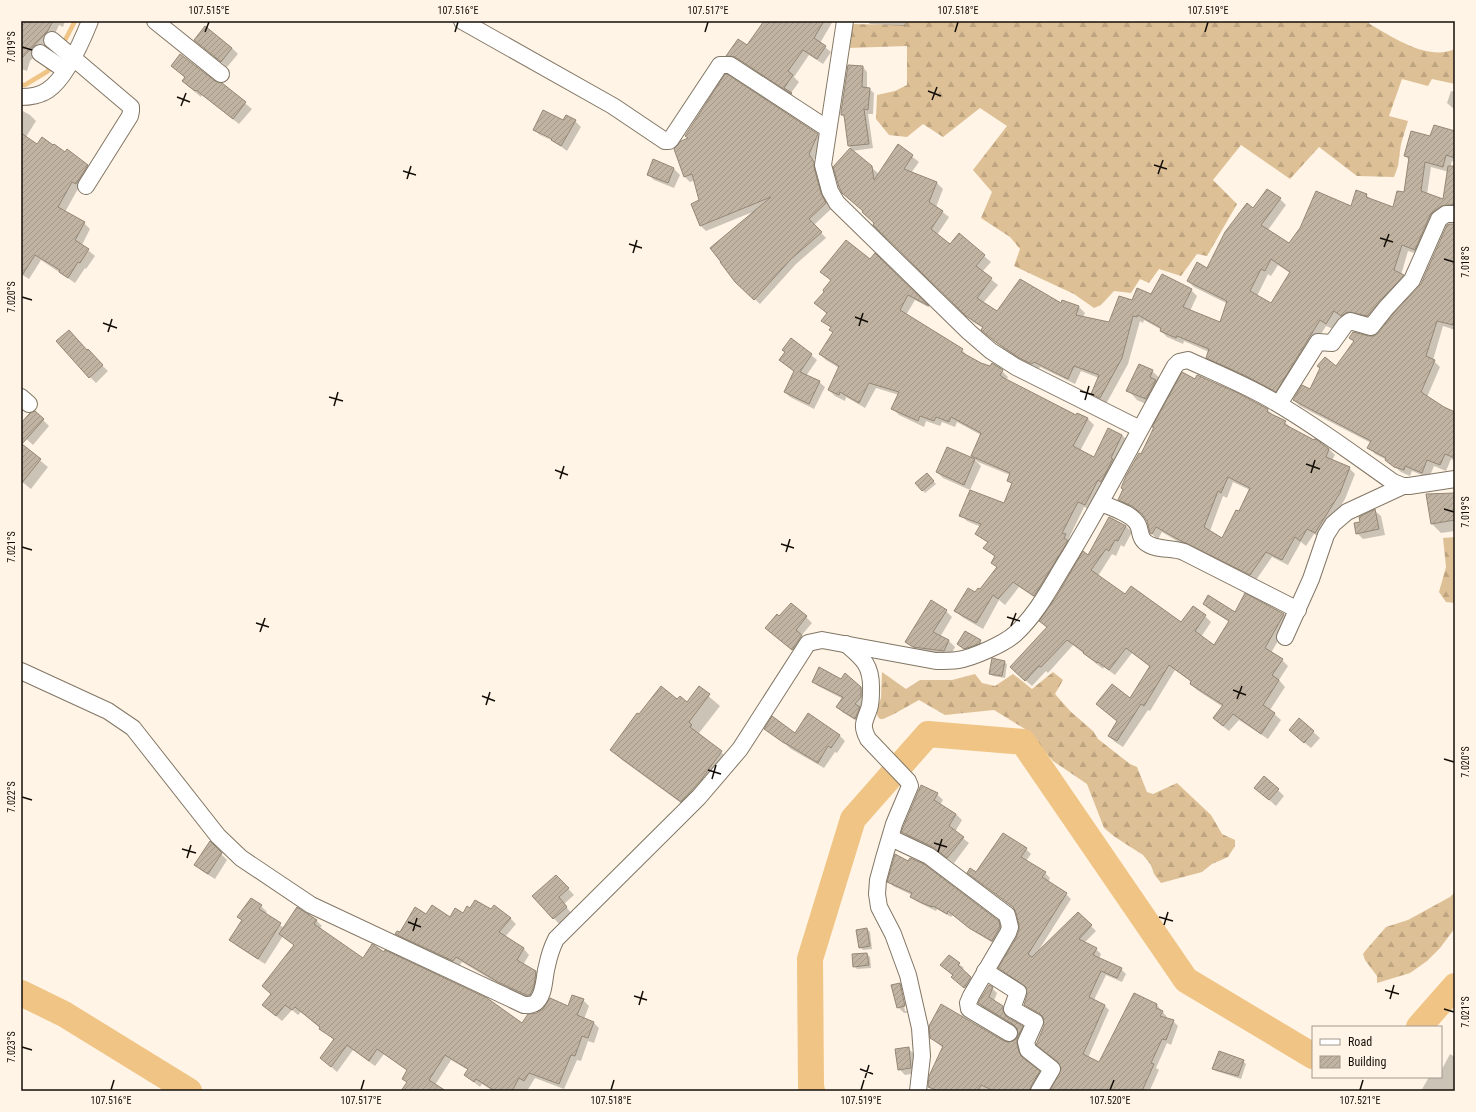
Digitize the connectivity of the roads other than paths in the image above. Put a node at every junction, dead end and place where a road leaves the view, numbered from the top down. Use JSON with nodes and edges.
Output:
{"nodes":[{"id":1,"x":90,"y":21,"type":"edge"},
{"id":2,"x":155,"y":21,"type":"edge"},
{"id":3,"x":462,"y":21,"type":"edge"},
{"id":4,"x":845,"y":21,"type":"edge"},
{"id":5,"x":56,"y":54,"type":"junction"},
{"id":6,"x":221,"y":74,"type":"dead end"},
{"id":7,"x":21,"y":97,"type":"edge"},
{"id":8,"x":828,"y":130,"type":"junction"},
{"id":9,"x":86,"y":186,"type":"dead end"},
{"id":10,"x":1455,"y":214,"type":"edge"},
{"id":11,"x":1279,"y":404,"type":"junction"},
{"id":12,"x":1140,"y":429,"type":"junction"},
{"id":13,"x":1455,"y":479,"type":"edge"},
{"id":14,"x":1403,"y":486,"type":"junction"},
{"id":15,"x":1101,"y":504,"type":"junction"},
{"id":16,"x":1298,"y":610,"type":"junction"},
{"id":17,"x":1286,"y":637,"type":"dead end"},
{"id":18,"x":846,"y":644,"type":"junction"},
{"id":19,"x":21,"y":671,"type":"edge"},
{"id":20,"x":891,"y":838,"type":"junction"},
{"id":21,"x":986,"y":971,"type":"junction"},
{"id":22,"x":1009,"y":1033,"type":"dead end"},
{"id":23,"x":918,"y":1091,"type":"edge"},
{"id":24,"x":1039,"y":1091,"type":"edge"}],
"edges":[{"from":1,"to":5,"type":"street"},
{"from":2,"to":6,"type":"street"},
{"from":3,"to":8,"type":"street"},
{"from":4,"to":8,"type":"street"},
{"from":5,"to":7,"type":"street"},
{"from":5,"to":9,"type":"street"},
{"from":8,"to":12,"type":"street"},
{"from":10,"to":11,"type":"street"},
{"from":11,"to":12,"type":"street"},
{"from":11,"to":14,"type":"street"},
{"from":12,"to":15,"type":"street"},
{"from":13,"to":14,"type":"street"},
{"from":14,"to":16,"type":"street"},
{"from":15,"to":16,"type":"street"},
{"from":15,"to":18,"type":"street"},
{"from":16,"to":17,"type":"street"},
{"from":18,"to":19,"type":"street"},
{"from":18,"to":20,"type":"street"},
{"from":20,"to":21,"type":"street"},
{"from":20,"to":23,"type":"street"},
{"from":21,"to":22,"type":"street"},
{"from":21,"to":24,"type":"street"}]}
